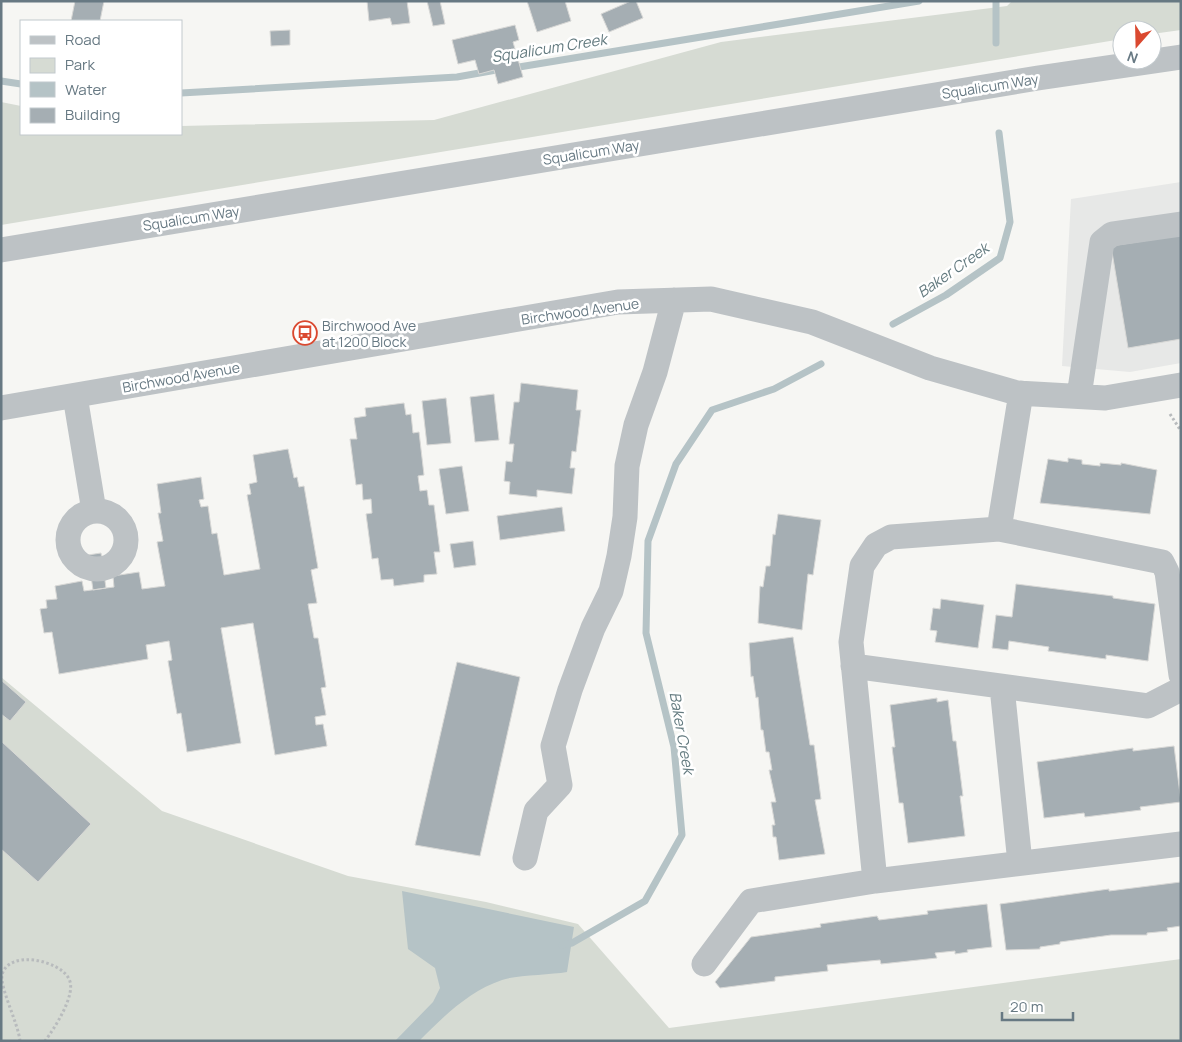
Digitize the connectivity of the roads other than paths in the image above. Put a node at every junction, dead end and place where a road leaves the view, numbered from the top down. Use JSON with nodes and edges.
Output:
{"nodes":[{"id":1,"x":1181,"y":57,"type":"edge"},
{"id":2,"x":1181,"y":224,"type":"edge"},
{"id":3,"x":1,"y":250,"type":"edge"},
{"id":4,"x":674,"y":300,"type":"junction"},
{"id":5,"x":1181,"y":386,"type":"edge"},
{"id":6,"x":1021,"y":393,"type":"junction"},
{"id":7,"x":75,"y":396,"type":"junction"},
{"id":8,"x":1079,"y":396,"type":"junction"},
{"id":9,"x":1,"y":408,"type":"edge"},
{"id":10,"x":94,"y":511,"type":"dead end"},
{"id":11,"x":999,"y":529,"type":"junction"},
{"id":12,"x":853,"y":666,"type":"junction"},
{"id":13,"x":1181,"y":675,"type":"edge"},
{"id":14,"x":1002,"y":686,"type":"junction"},
{"id":15,"x":1181,"y":689,"type":"edge"},
{"id":16,"x":1181,"y":844,"type":"edge"},
{"id":17,"x":525,"y":858,"type":"dead end"},
{"id":18,"x":1020,"y":863,"type":"junction"},
{"id":19,"x":875,"y":881,"type":"junction"},
{"id":20,"x":704,"y":964,"type":"dead end"}],
"edges":[{"from":1,"to":3,"type":"street","name":"Squalicum Way"},
{"from":2,"to":8,"type":"street"},
{"from":4,"to":6,"type":"street","name":"Birchwood Avenue"},
{"from":4,"to":7,"type":"street","name":"Birchwood Avenue"},
{"from":4,"to":17,"type":"street"},
{"from":5,"to":8,"type":"street","name":"Birchwood Avenue"},
{"from":6,"to":8,"type":"street","name":"Birchwood Avenue"},
{"from":6,"to":11,"type":"street"},
{"from":7,"to":9,"type":"street","name":"Birchwood Avenue"},
{"from":7,"to":10,"type":"street"},
{"from":11,"to":12,"type":"street"},
{"from":11,"to":13,"type":"street"},
{"from":12,"to":14,"type":"street"},
{"from":12,"to":19,"type":"street"},
{"from":14,"to":15,"type":"street"},
{"from":14,"to":18,"type":"street"},
{"from":16,"to":18,"type":"street"},
{"from":18,"to":19,"type":"street"},
{"from":19,"to":20,"type":"street"}]}
